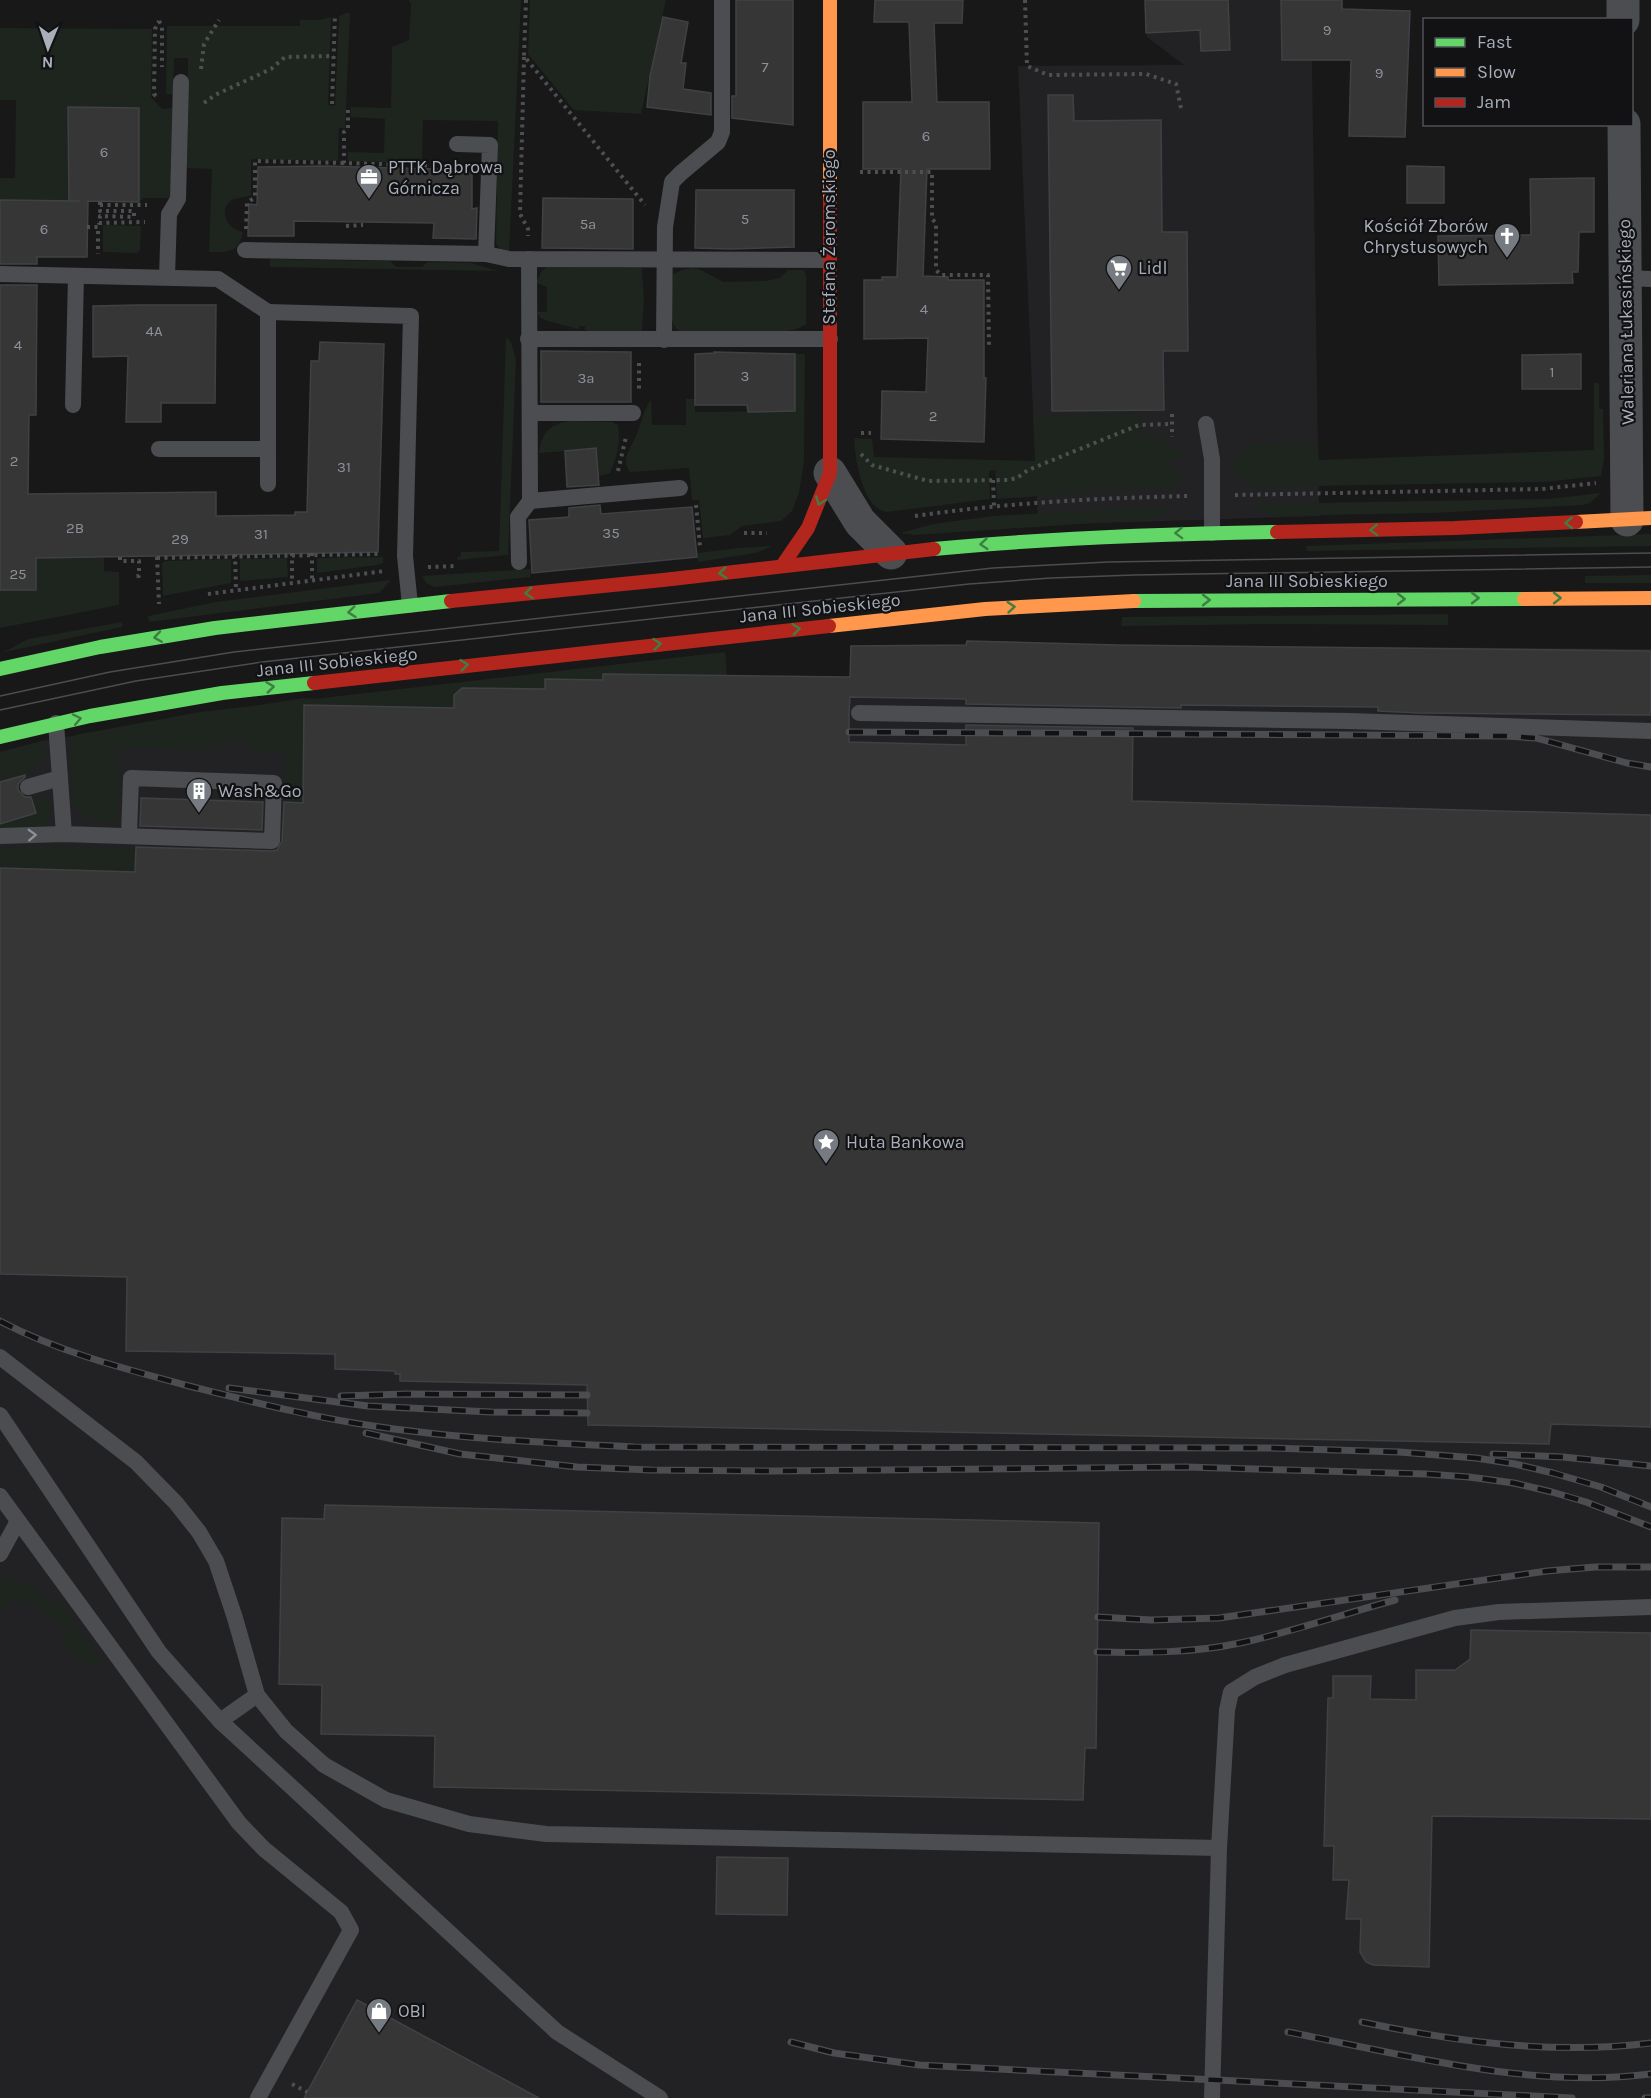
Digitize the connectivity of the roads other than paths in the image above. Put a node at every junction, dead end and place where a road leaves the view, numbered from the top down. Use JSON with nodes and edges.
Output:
{"nodes":[{"id":1,"x":722,"y":0,"type":"edge"},
{"id":2,"x":830,"y":0,"type":"edge"},
{"id":3,"x":1623,"y":0,"type":"edge"},
{"id":4,"x":1623,"y":18,"type":"edge"},
{"id":5,"x":181,"y":89,"type":"road end"},
{"id":6,"x":1624,"y":126,"type":"edge"},
{"id":7,"x":458,"y":144,"type":"dead end"},
{"id":8,"x":245,"y":250,"type":"road end"},
{"id":9,"x":486,"y":254,"type":"junction"},
{"id":10,"x":529,"y":259,"type":"junction"},
{"id":11,"x":664,"y":260,"type":"junction"},
{"id":12,"x":829,"y":260,"type":"junction"},
{"id":13,"x":0,"y":274,"type":"edge"},
{"id":14,"x":76,"y":276,"type":"junction"},
{"id":15,"x":167,"y":277,"type":"junction"},
{"id":16,"x":1638,"y":279,"type":"edge"},
{"id":17,"x":268,"y":312,"type":"junction"},
{"id":18,"x":528,"y":339,"type":"junction"},
{"id":19,"x":830,"y":339,"type":"junction"},
{"id":20,"x":664,"y":340,"type":"junction"},
{"id":21,"x":73,"y":405,"type":"dead end"},
{"id":22,"x":530,"y":413,"type":"junction"},
{"id":23,"x":633,"y":413,"type":"road end"},
{"id":24,"x":1206,"y":424,"type":"dead end"},
{"id":25,"x":268,"y":448,"type":"junction"},
{"id":26,"x":159,"y":449,"type":"dead end"},
{"id":27,"x":830,"y":473,"type":"junction"},
{"id":28,"x":268,"y":484,"type":"dead end"},
{"id":29,"x":680,"y":488,"type":"dead end"},
{"id":30,"x":530,"y":501,"type":"junction"},
{"id":31,"x":1639,"y":519,"type":"edge"},
{"id":32,"x":1212,"y":533,"type":"junction"},
{"id":33,"x":891,"y":553,"type":"junction"},
{"id":34,"x":519,"y":562,"type":"dead end"},
{"id":35,"x":782,"y":566,"type":"junction"},
{"id":36,"x":1651,"y":598,"type":"edge"},
{"id":37,"x":410,"y":605,"type":"junction"},
{"id":38,"x":0,"y":669,"type":"edge"},
{"id":39,"x":859,"y":713,"type":"dead end"},
{"id":40,"x":56,"y":723,"type":"junction"},
{"id":41,"x":1651,"y":731,"type":"edge"},
{"id":42,"x":0,"y":737,"type":"edge"},
{"id":43,"x":60,"y":777,"type":"junction"},
{"id":44,"x":28,"y":787,"type":"dead end"},
{"id":45,"x":64,"y":834,"type":"junction"},
{"id":46,"x":0,"y":836,"type":"edge"},
{"id":47,"x":129,"y":836,"type":"junction"},
{"id":48,"x":0,"y":1357,"type":"edge"},
{"id":49,"x":0,"y":1415,"type":"edge"},
{"id":50,"x":0,"y":1496,"type":"edge"},
{"id":51,"x":18,"y":1521,"type":"junction"},
{"id":52,"x":0,"y":1554,"type":"edge"},
{"id":53,"x":1651,"y":1607,"type":"edge"},
{"id":54,"x":257,"y":1695,"type":"junction"},
{"id":55,"x":220,"y":1721,"type":"junction"},
{"id":56,"x":1219,"y":1848,"type":"junction"},
{"id":57,"x":258,"y":2098,"type":"edge"},
{"id":58,"x":660,"y":2098,"type":"edge"},
{"id":59,"x":1212,"y":2098,"type":"edge"}],
"edges":[{"from":1,"to":11,"type":"lane"},
{"from":2,"to":12,"type":"main road","name":"Stefana Żeromskiego"},
{"from":3,"to":4,"type":"street"},
{"from":5,"to":15,"type":"lane"},
{"from":6,"to":16,"type":"street","name":"Waleriana Łukasińskiego"},
{"from":7,"to":9,"type":"lane"},
{"from":8,"to":9,"type":"lane"},
{"from":9,"to":10,"type":"lane"},
{"from":10,"to":11,"type":"lane"},
{"from":10,"to":18,"type":"lane"},
{"from":11,"to":12,"type":"lane"},
{"from":11,"to":20,"type":"lane"},
{"from":12,"to":19,"type":"main road","name":"Stefana Żeromskiego"},
{"from":13,"to":14,"type":"lane"},
{"from":14,"to":15,"type":"lane"},
{"from":14,"to":21,"type":"lane"},
{"from":15,"to":17,"type":"lane"},
{"from":16,"to":31,"type":"street","name":"Waleriana Łukasińskiego"},
{"from":17,"to":25,"type":"lane"},
{"from":17,"to":37,"type":"lane"},
{"from":18,"to":20,"type":"lane"},
{"from":18,"to":22,"type":"lane"},
{"from":19,"to":20,"type":"lane"},
{"from":19,"to":27,"type":"main road","name":"Stefana Żeromskiego"},
{"from":22,"to":23,"type":"lane"},
{"from":22,"to":30,"type":"lane"},
{"from":24,"to":32,"type":"lane"},
{"from":25,"to":26,"type":"lane"},
{"from":25,"to":28,"type":"lane"},
{"from":27,"to":33,"type":"street"},
{"from":27,"to":35,"type":"main road","name":"Stefana Żeromskiego","one_way":true},
{"from":29,"to":30,"type":"lane"},
{"from":30,"to":34,"type":"lane"},
{"from":31,"to":32,"type":"main road","one_way":true},
{"from":32,"to":33,"type":"main road","one_way":true},
{"from":33,"to":35,"type":"main road"},
{"from":35,"to":37,"type":"main road","one_way":true},
{"from":40,"to":36,"type":"main road","name":"Jana III Sobieskiego","one_way":true},
{"from":37,"to":38,"type":"main road","one_way":true},
{"from":39,"to":41,"type":"lane"},
{"from":40,"to":42,"type":"main road","name":"Jana III Sobieskiego"},
{"from":40,"to":43,"type":"lane"},
{"from":43,"to":44,"type":"lane"},
{"from":43,"to":45,"type":"lane"},
{"from":46,"to":45,"type":"lane","one_way":true},
{"from":45,"to":47,"type":"lane"},
{"from":47,"to":47,"type":"lane"},
{"from":48,"to":54,"type":"lane"},
{"from":49,"to":55,"type":"lane"},
{"from":50,"to":51,"type":"lane"},
{"from":51,"to":52,"type":"lane"},
{"from":51,"to":57,"type":"lane"},
{"from":53,"to":56,"type":"lane"},
{"from":54,"to":55,"type":"lane"},
{"from":54,"to":56,"type":"lane"},
{"from":55,"to":58,"type":"lane"},
{"from":56,"to":59,"type":"lane"}]}
